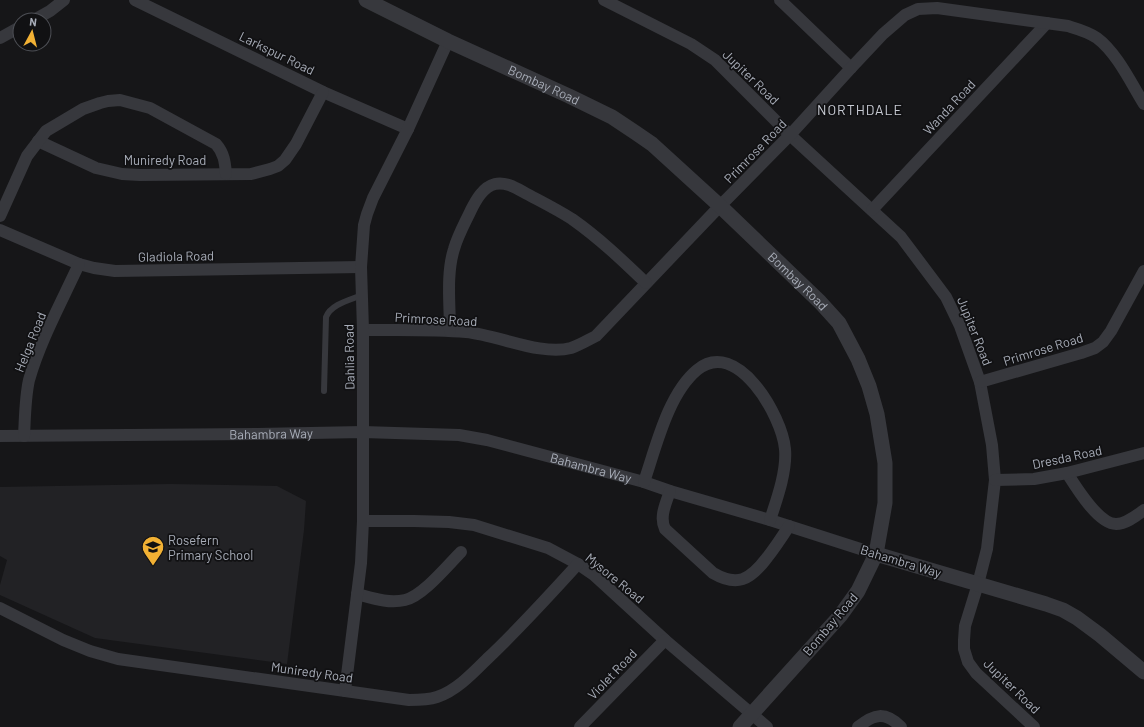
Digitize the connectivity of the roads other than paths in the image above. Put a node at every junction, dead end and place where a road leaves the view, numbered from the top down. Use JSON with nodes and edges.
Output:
{"nodes":[{"id":1,"x":64,"y":0,"type":"edge"},
{"id":2,"x":135,"y":0,"type":"edge"},
{"id":3,"x":366,"y":0,"type":"edge"},
{"id":4,"x":604,"y":0,"type":"edge"},
{"id":5,"x":780,"y":0,"type":"edge"},
{"id":6,"x":915,"y":4,"type":"edge"},
{"id":7,"x":48,"y":12,"type":"edge"},
{"id":8,"x":1047,"y":23,"type":"junction"},
{"id":9,"x":12,"y":31,"type":"edge"},
{"id":10,"x":0,"y":38,"type":"edge"},
{"id":11,"x":448,"y":41,"type":"junction"},
{"id":12,"x":851,"y":68,"type":"junction"},
{"id":13,"x":323,"y":92,"type":"junction"},
{"id":14,"x":1144,"y":104,"type":"edge"},
{"id":15,"x":408,"y":129,"type":"junction"},
{"id":16,"x":790,"y":135,"type":"junction"},
{"id":17,"x":38,"y":141,"type":"junction"},
{"id":18,"x":226,"y":174,"type":"junction"},
{"id":19,"x":720,"y":206,"type":"junction"},
{"id":20,"x":872,"y":210,"type":"junction"},
{"id":21,"x":0,"y":216,"type":"edge"},
{"id":22,"x":0,"y":230,"type":"edge"},
{"id":23,"x":79,"y":264,"type":"junction"},
{"id":24,"x":361,"y":267,"type":"junction"},
{"id":25,"x":1144,"y":271,"type":"edge"},
{"id":26,"x":646,"y":283,"type":"junction"},
{"id":27,"x":362,"y":295,"type":"junction"},
{"id":28,"x":362,"y":330,"type":"junction"},
{"id":29,"x":450,"y":331,"type":"junction"},
{"id":30,"x":980,"y":382,"type":"junction"},
{"id":31,"x":324,"y":391,"type":"dead end"},
{"id":32,"x":363,"y":432,"type":"junction"},
{"id":33,"x":0,"y":436,"type":"edge"},
{"id":34,"x":24,"y":436,"type":"junction"},
{"id":35,"x":1144,"y":453,"type":"edge"},
{"id":36,"x":1067,"y":473,"type":"junction"},
{"id":37,"x":995,"y":480,"type":"junction"},
{"id":38,"x":644,"y":482,"type":"junction"},
{"id":39,"x":670,"y":491,"type":"junction"},
{"id":40,"x":1144,"y":510,"type":"edge"},
{"id":41,"x":770,"y":520,"type":"junction"},
{"id":42,"x":363,"y":521,"type":"junction"},
{"id":43,"x":789,"y":526,"type":"junction"},
{"id":44,"x":461,"y":552,"type":"dead end"},
{"id":45,"x":876,"y":554,"type":"junction"},
{"id":46,"x":578,"y":564,"type":"junction"},
{"id":47,"x":978,"y":584,"type":"junction"},
{"id":48,"x":357,"y":594,"type":"junction"},
{"id":49,"x":0,"y":608,"type":"edge"},
{"id":50,"x":665,"y":640,"type":"junction"},
{"id":51,"x":1143,"y":669,"type":"edge"},
{"id":52,"x":345,"y":690,"type":"junction"},
{"id":53,"x":752,"y":713,"type":"junction"},
{"id":54,"x":580,"y":727,"type":"edge"},
{"id":55,"x":740,"y":727,"type":"edge"},
{"id":56,"x":767,"y":727,"type":"edge"},
{"id":57,"x":858,"y":727,"type":"edge"},
{"id":58,"x":901,"y":727,"type":"edge"},
{"id":59,"x":1034,"y":727,"type":"edge"}],
"edges":[{"from":1,"to":7,"type":"street"},
{"from":2,"to":13,"type":"street","name":"Larkspur Road"},
{"from":3,"to":11,"type":"street","name":"Bombay Road"},
{"from":4,"to":16,"type":"street","name":"Jupiter Road"},
{"from":5,"to":12,"type":"street"},
{"from":6,"to":8,"type":"street","name":"Primrose Road"},
{"from":6,"to":12,"type":"street","name":"Primrose Road"},
{"from":8,"to":14,"type":"street","name":"Primrose Road"},
{"from":8,"to":20,"type":"street","name":"Wanda Road"},
{"from":9,"to":10,"type":"street"},
{"from":11,"to":15,"type":"street","name":"Dahlia Road"},
{"from":11,"to":19,"type":"street","name":"Bombay Road"},
{"from":12,"to":16,"type":"street","name":"Primrose Road"},
{"from":13,"to":15,"type":"street","name":"Larkspur Road"},
{"from":13,"to":18,"type":"street","name":"Muniredy Road"},
{"from":15,"to":24,"type":"street","name":"Dahlia Road"},
{"from":16,"to":19,"type":"street","name":"Primrose Road"},
{"from":16,"to":20,"type":"street","name":"Jupiter Road"},
{"from":17,"to":18,"type":"street","name":"Muniredy Road"},
{"from":17,"to":18,"type":"street","name":"Muniredy Road"},
{"from":17,"to":21,"type":"street","name":"Muniredy Road"},
{"from":19,"to":26,"type":"street","name":"Primrose Road"},
{"from":19,"to":45,"type":"street","name":"Bombay Road"},
{"from":20,"to":30,"type":"street","name":"Jupiter Road"},
{"from":22,"to":23,"type":"street","name":"Gladiola Road"},
{"from":23,"to":24,"type":"street","name":"Gladiola Road"},
{"from":23,"to":34,"type":"street","name":"Helga Road"},
{"from":24,"to":27,"type":"street","name":"Dahlia Road"},
{"from":25,"to":30,"type":"street","name":"Primrose Road"},
{"from":26,"to":29,"type":"street","name":"Primrose Road"},
{"from":26,"to":29,"type":"street"},
{"from":27,"to":28,"type":"street","name":"Dahlia Road"},
{"from":27,"to":31,"type":"lane"},
{"from":28,"to":29,"type":"street","name":"Primrose Road"},
{"from":28,"to":32,"type":"street","name":"Dahlia Road"},
{"from":30,"to":37,"type":"street","name":"Jupiter Road"},
{"from":32,"to":34,"type":"street","name":"Bahambra Way"},
{"from":32,"to":38,"type":"street","name":"Bahambra Way"},
{"from":32,"to":42,"type":"street","name":"Dahlia Road"},
{"from":33,"to":34,"type":"street","name":"Bahambra Way"},
{"from":35,"to":36,"type":"street","name":"Dresda Road"},
{"from":36,"to":37,"type":"street","name":"Dresda Road"},
{"from":36,"to":40,"type":"street"},
{"from":37,"to":47,"type":"street","name":"Jupiter Road"},
{"from":38,"to":39,"type":"street","name":"Bahambra Way"},
{"from":38,"to":41,"type":"street"},
{"from":39,"to":41,"type":"street","name":"Bahambra Way"},
{"from":39,"to":43,"type":"street"},
{"from":41,"to":43,"type":"street","name":"Bahambra Way"},
{"from":42,"to":46,"type":"street","name":"Mysore Road"},
{"from":42,"to":48,"type":"street","name":"Dahlia Road"},
{"from":43,"to":45,"type":"street","name":"Bahambra Way"},
{"from":44,"to":48,"type":"street"},
{"from":45,"to":47,"type":"street","name":"Bahambra Way"},
{"from":45,"to":53,"type":"street","name":"Bombay Road"},
{"from":46,"to":50,"type":"street","name":"Mysore Road"},
{"from":46,"to":52,"type":"street","name":"Muniredy Road"},
{"from":47,"to":51,"type":"street","name":"Bahambra Way"},
{"from":47,"to":59,"type":"street","name":"Jupiter Road"},
{"from":48,"to":52,"type":"street","name":"Dahlia Road"},
{"from":49,"to":52,"type":"street","name":"Muniredy Road"},
{"from":50,"to":53,"type":"street","name":"Mysore Road"},
{"from":50,"to":54,"type":"street","name":"Violet Road"},
{"from":53,"to":55,"type":"street","name":"Bombay Road"},
{"from":53,"to":56,"type":"street","name":"Mysore Road"},
{"from":57,"to":58,"type":"street"}]}
